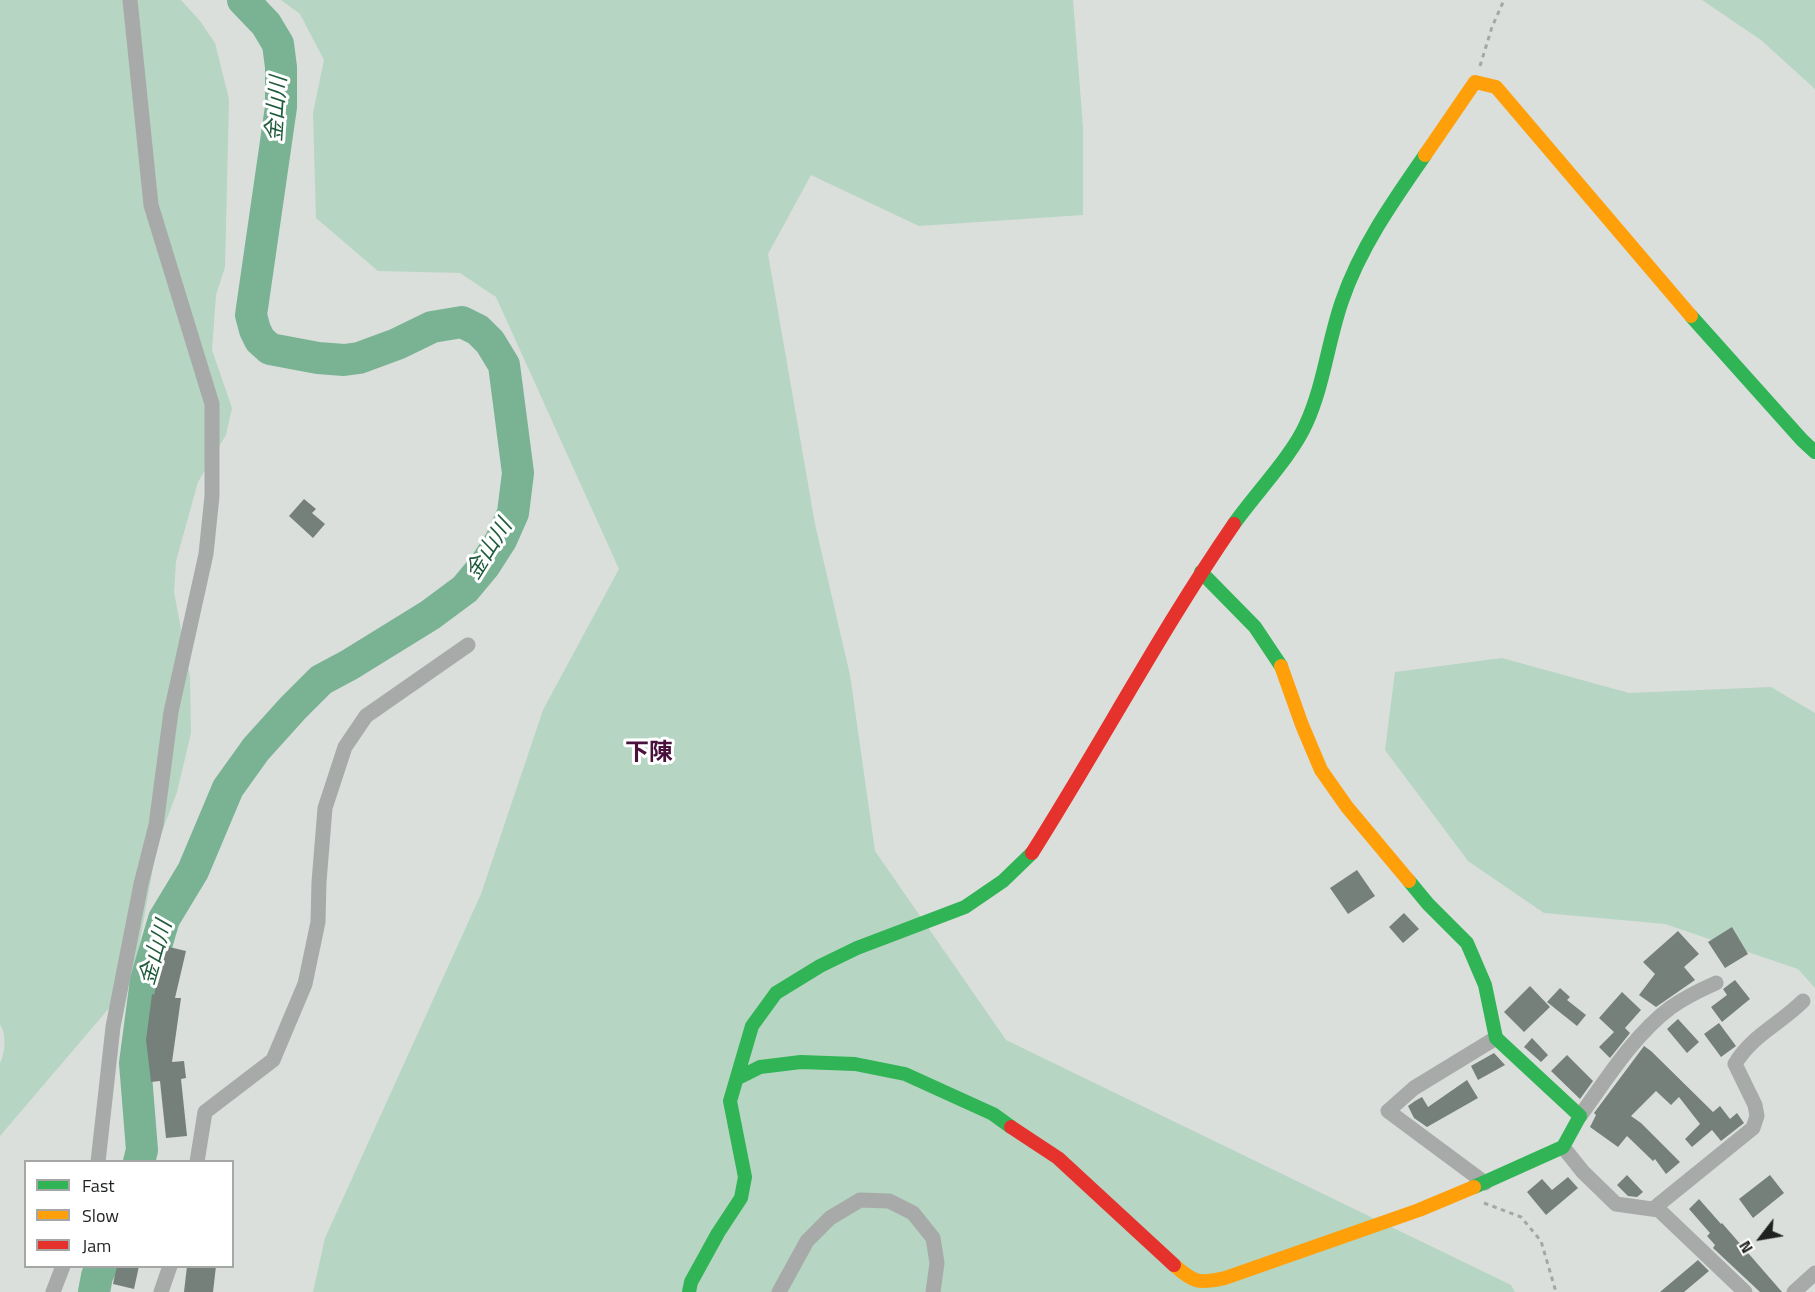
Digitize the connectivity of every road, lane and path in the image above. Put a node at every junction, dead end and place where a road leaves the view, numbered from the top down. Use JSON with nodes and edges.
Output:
{"nodes":[{"id":1,"x":130,"y":0,"type":"edge"},
{"id":2,"x":1504,"y":0,"type":"edge"},
{"id":3,"x":1475,"y":82,"type":"junction"},
{"id":4,"x":1815,"y":452,"type":"edge"},
{"id":5,"x":1201,"y":572,"type":"junction"},
{"id":6,"x":468,"y":645,"type":"dead end"},
{"id":7,"x":1716,"y":983,"type":"dead end"},
{"id":8,"x":1803,"y":1001,"type":"dead end"},
{"id":9,"x":1496,"y":1038,"type":"junction"},
{"id":10,"x":738,"y":1078,"type":"junction"},
{"id":11,"x":1580,"y":1116,"type":"junction"},
{"id":12,"x":1563,"y":1147,"type":"junction"},
{"id":13,"x":98,"y":1160,"type":"edge"},
{"id":14,"x":197,"y":1160,"type":"edge"},
{"id":15,"x":1485,"y":1183,"type":"junction"},
{"id":16,"x":1481,"y":1202,"type":"dead end"},
{"id":17,"x":1653,"y":1209,"type":"junction"},
{"id":18,"x":62,"y":1268,"type":"edge"},
{"id":19,"x":169,"y":1268,"type":"edge"},
{"id":20,"x":1815,"y":1273,"type":"edge"},
{"id":21,"x":53,"y":1292,"type":"edge"},
{"id":22,"x":161,"y":1292,"type":"edge"},
{"id":23,"x":689,"y":1292,"type":"edge"},
{"id":24,"x":779,"y":1292,"type":"edge"},
{"id":25,"x":933,"y":1292,"type":"edge"},
{"id":26,"x":1556,"y":1292,"type":"edge"},
{"id":27,"x":1745,"y":1292,"type":"edge"},
{"id":28,"x":1794,"y":1292,"type":"edge"}],
"edges":[{"from":1,"to":13,"type":"street"},
{"from":2,"to":3,"type":"path"},
{"from":3,"to":4,"type":"street"},
{"from":3,"to":5,"type":"street"},
{"from":5,"to":9,"type":"street"},
{"from":5,"to":10,"type":"street"},
{"from":6,"to":14,"type":"street"},
{"from":7,"to":11,"type":"street"},
{"from":8,"to":17,"type":"street"},
{"from":9,"to":11,"type":"street"},
{"from":9,"to":15,"type":"street"},
{"from":10,"to":15,"type":"street"},
{"from":10,"to":23,"type":"street"},
{"from":11,"to":12,"type":"street"},
{"from":12,"to":15,"type":"street"},
{"from":12,"to":17,"type":"street"},
{"from":16,"to":26,"type":"path"},
{"from":17,"to":27,"type":"street"},
{"from":18,"to":21,"type":"street"},
{"from":19,"to":22,"type":"street"},
{"from":20,"to":28,"type":"street"},
{"from":24,"to":25,"type":"street"}]}
